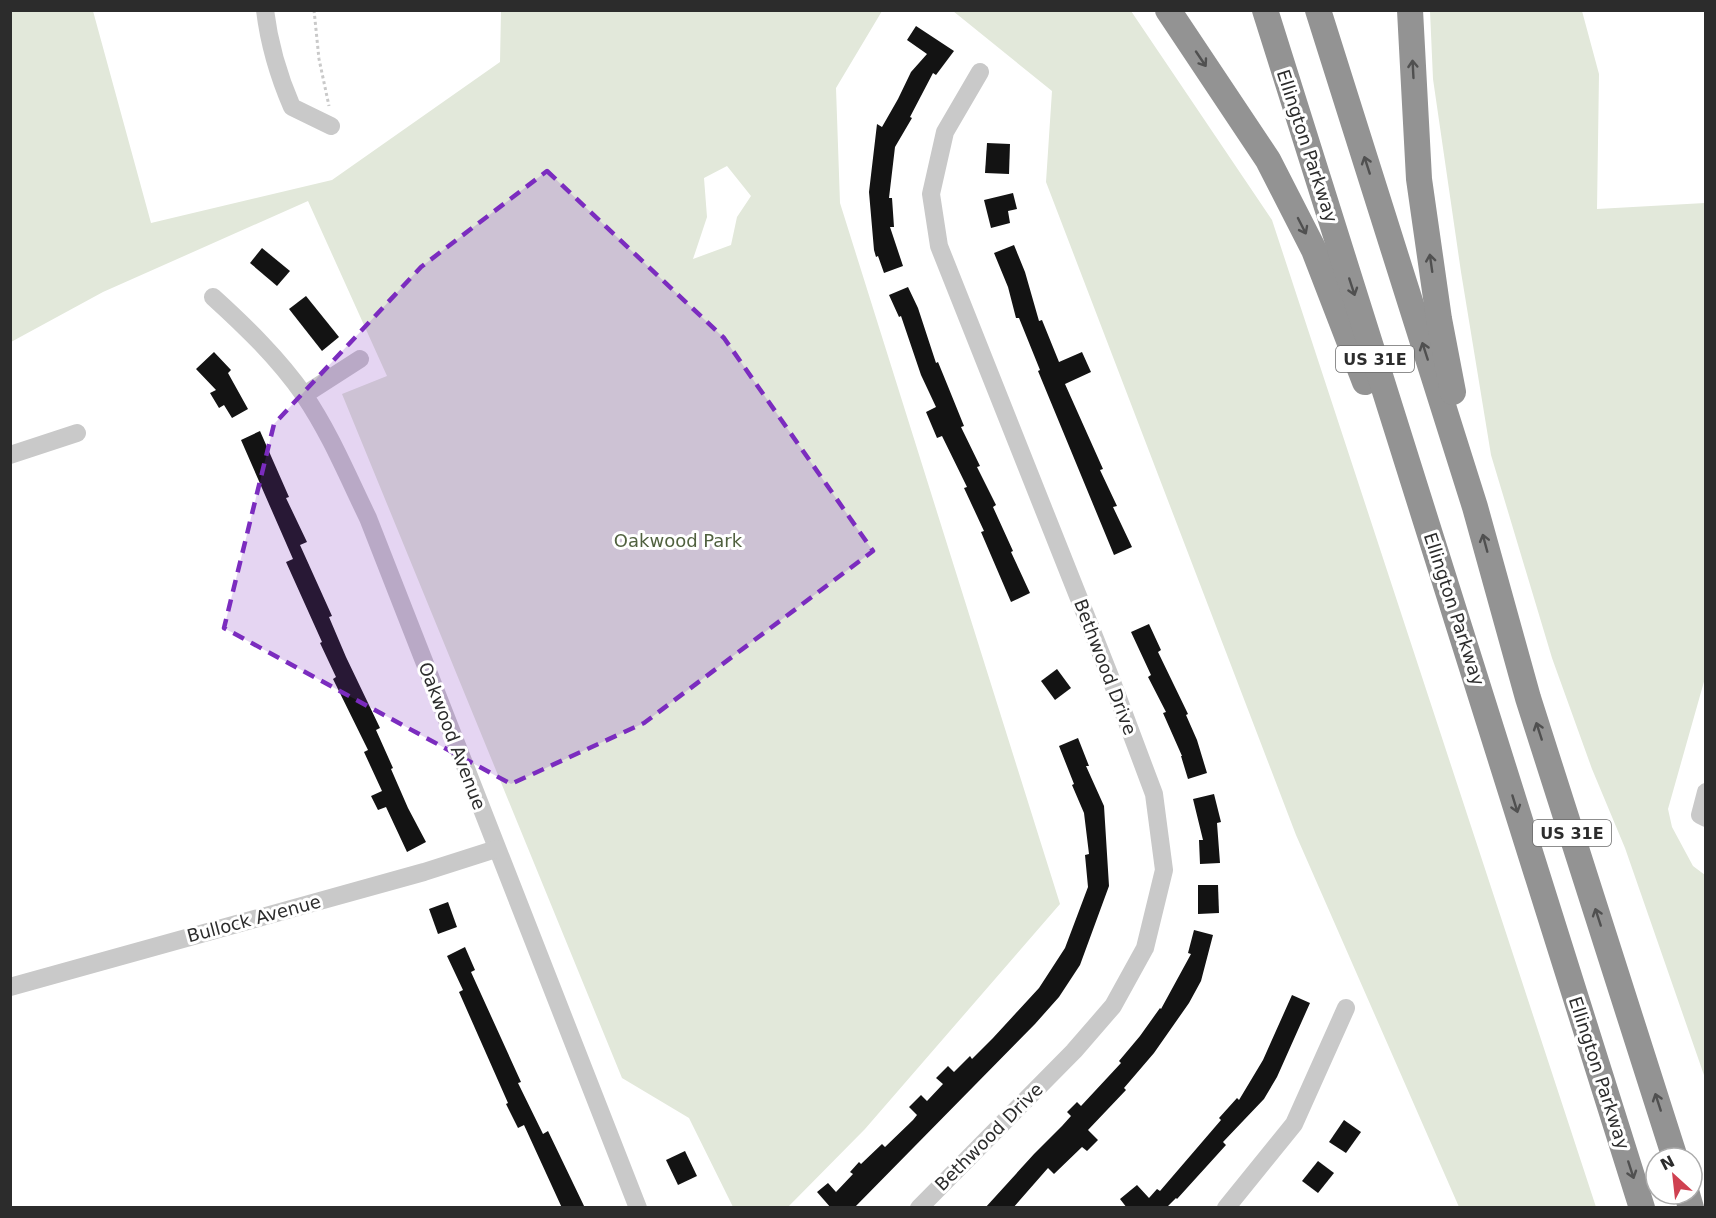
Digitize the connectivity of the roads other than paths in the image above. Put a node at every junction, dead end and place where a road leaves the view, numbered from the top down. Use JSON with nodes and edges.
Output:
{"nodes":[{"id":1,"x":265,"y":10,"type":"edge"},
{"id":2,"x":1168,"y":10,"type":"edge"},
{"id":3,"x":1265,"y":10,"type":"edge"},
{"id":4,"x":1318,"y":10,"type":"edge"},
{"id":5,"x":1410,"y":10,"type":"edge"},
{"id":6,"x":980,"y":72,"type":"dead end"},
{"id":7,"x":330,"y":117,"type":"road end"},
{"id":8,"x":213,"y":297,"type":"dead end"},
{"id":9,"x":360,"y":359,"type":"dead end"},
{"id":10,"x":304,"y":395,"type":"junction"},
{"id":11,"x":77,"y":433,"type":"dead end"},
{"id":12,"x":10,"y":455,"type":"edge"},
{"id":13,"x":1475,"y":507,"type":"junction"},
{"id":14,"x":1485,"y":708,"type":"junction"},
{"id":15,"x":1706,"y":792,"type":"edge"},
{"id":16,"x":1706,"y":818,"type":"edge"},
{"id":17,"x":496,"y":849,"type":"junction"},
{"id":18,"x":10,"y":987,"type":"edge"},
{"id":19,"x":1347,"y":1008,"type":"dead end"},
{"id":20,"x":1671,"y":1146,"type":"edge"},
{"id":21,"x":638,"y":1208,"type":"edge"},
{"id":22,"x":919,"y":1208,"type":"edge"},
{"id":23,"x":1226,"y":1208,"type":"edge"},
{"id":24,"x":1642,"y":1208,"type":"edge"}],
"edges":[{"from":1,"to":7,"type":"street"},
{"from":2,"to":14,"type":"highway","one_way":true},
{"from":3,"to":14,"type":"highway","name":"Ellington Parkway","number":"US 31E","one_way":true},
{"from":13,"to":4,"type":"highway","number":"US 31E","one_way":true},
{"from":13,"to":5,"type":"highway","one_way":true},
{"from":6,"to":22,"type":"street","name":"Bethwood Drive"},
{"from":8,"to":10,"type":"street","name":"Oakwood Avenue"},
{"from":9,"to":10,"type":"street"},
{"from":10,"to":17,"type":"street","name":"Oakwood Avenue"},
{"from":11,"to":12,"type":"street"},
{"from":20,"to":13,"type":"highway","number":"US 31E","one_way":true},
{"from":14,"to":24,"type":"highway","name":"Ellington Parkway","number":"US 31E","one_way":true},
{"from":15,"to":16,"type":"street"},
{"from":17,"to":18,"type":"street","name":"Bullock Avenue"},
{"from":17,"to":21,"type":"street","name":"Oakwood Avenue"},
{"from":19,"to":23,"type":"street"}]}
